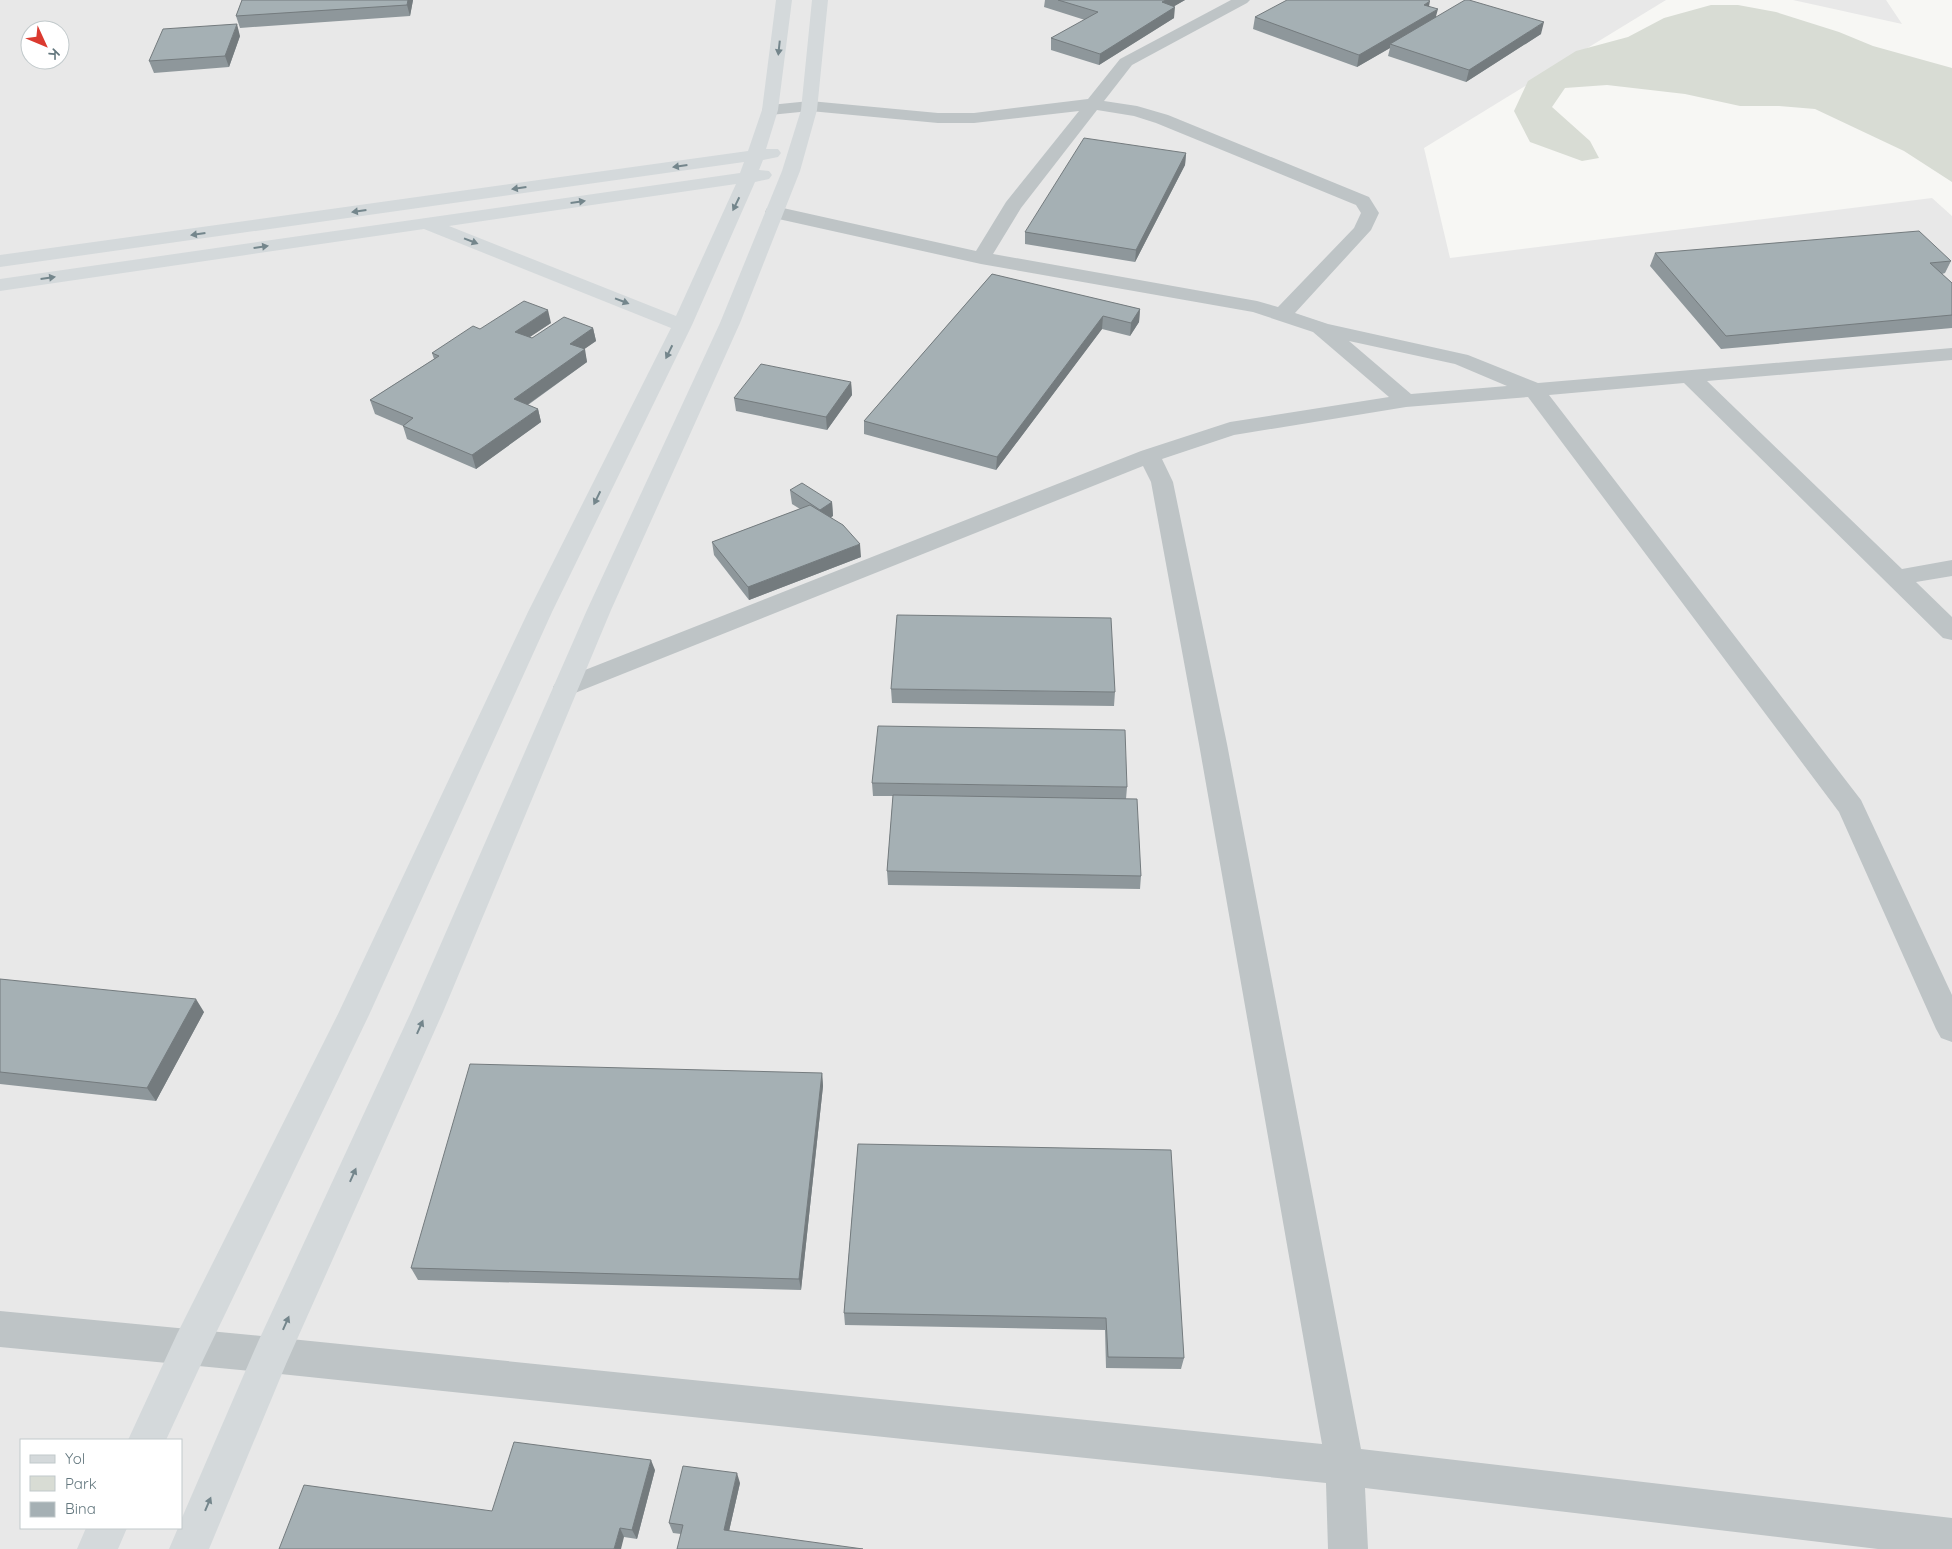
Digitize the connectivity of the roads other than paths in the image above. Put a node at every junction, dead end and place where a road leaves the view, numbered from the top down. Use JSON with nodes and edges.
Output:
{"nodes":[{"id":1,"x":784,"y":0,"type":"edge"},
{"id":2,"x":820,"y":0,"type":"edge"},
{"id":3,"x":1242,"y":0,"type":"edge"},
{"id":4,"x":1092,"y":104,"type":"junction"},
{"id":5,"x":810,"y":106,"type":"junction"},
{"id":6,"x":770,"y":110,"type":"junction"},
{"id":7,"x":794,"y":160,"type":"junction"},
{"id":8,"x":752,"y":166,"type":"junction"},
{"id":9,"x":774,"y":212,"type":"junction"},
{"id":10,"x":425,"y":224,"type":"junction"},
{"id":11,"x":981,"y":258,"type":"junction"},
{"id":12,"x":0,"y":261,"type":"edge"},
{"id":13,"x":0,"y":285,"type":"edge"},
{"id":14,"x":1283,"y":314,"type":"junction"},
{"id":15,"x":682,"y":325,"type":"junction"},
{"id":16,"x":1320,"y":328,"type":"junction"},
{"id":17,"x":1952,"y":354,"type":"edge"},
{"id":18,"x":1689,"y":376,"type":"junction"},
{"id":19,"x":1534,"y":389,"type":"junction"},
{"id":20,"x":1406,"y":401,"type":"junction"},
{"id":21,"x":1150,"y":456,"type":"junction"},
{"id":22,"x":1952,"y":568,"type":"edge"},
{"id":23,"x":1896,"y":578,"type":"junction"},
{"id":24,"x":1952,"y":632,"type":"edge"},
{"id":25,"x":566,"y":687,"type":"junction"},
{"id":26,"x":1952,"y":1029,"type":"edge"},
{"id":27,"x":0,"y":1329,"type":"edge"},
{"id":28,"x":190,"y":1348,"type":"junction"},
{"id":29,"x":271,"y":1355,"type":"junction"},
{"id":30,"x":147,"y":1439,"type":"edge"},
{"id":31,"x":1345,"y":1466,"type":"junction"},
{"id":32,"x":107,"y":1529,"type":"edge"},
{"id":33,"x":1952,"y":1538,"type":"edge"},
{"id":34,"x":97,"y":1549,"type":"edge"},
{"id":35,"x":189,"y":1549,"type":"edge"},
{"id":36,"x":1348,"y":1549,"type":"edge"}],
"edges":[{"from":1,"to":6,"type":"main road","one_way":true},
{"from":2,"to":5,"type":"main road"},
{"from":3,"to":4,"type":"street"},
{"from":4,"to":5,"type":"street"},
{"from":4,"to":11,"type":"street"},
{"from":4,"to":14,"type":"street"},
{"from":5,"to":6,"type":"street"},
{"from":5,"to":7,"type":"main road"},
{"from":6,"to":8,"type":"main road"},
{"from":7,"to":8,"type":"main road"},
{"from":7,"to":9,"type":"main road"},
{"from":10,"to":8,"type":"main road","one_way":true},
{"from":8,"to":12,"type":"main road","one_way":true},
{"from":8,"to":15,"type":"main road","one_way":true},
{"from":9,"to":11,"type":"street"},
{"from":9,"to":25,"type":"main road"},
{"from":13,"to":10,"type":"main road","one_way":true},
{"from":10,"to":15,"type":"main road","one_way":true},
{"from":11,"to":14,"type":"street"},
{"from":14,"to":16,"type":"street"},
{"from":15,"to":28,"type":"main road","one_way":true},
{"from":16,"to":19,"type":"street"},
{"from":16,"to":20,"type":"street"},
{"from":17,"to":18,"type":"street"},
{"from":18,"to":19,"type":"street"},
{"from":18,"to":23,"type":"street"},
{"from":19,"to":20,"type":"street"},
{"from":19,"to":26,"type":"street"},
{"from":20,"to":21,"type":"street"},
{"from":21,"to":25,"type":"street"},
{"from":21,"to":31,"type":"street"},
{"from":22,"to":23,"type":"street"},
{"from":23,"to":24,"type":"street"},
{"from":29,"to":25,"type":"main road","one_way":true},
{"from":27,"to":28,"type":"street"},
{"from":28,"to":29,"type":"street"},
{"from":28,"to":30,"type":"main road"},
{"from":29,"to":31,"type":"street"},
{"from":35,"to":29,"type":"main road","one_way":true},
{"from":31,"to":33,"type":"street"},
{"from":31,"to":36,"type":"street"},
{"from":32,"to":34,"type":"main road"}]}
